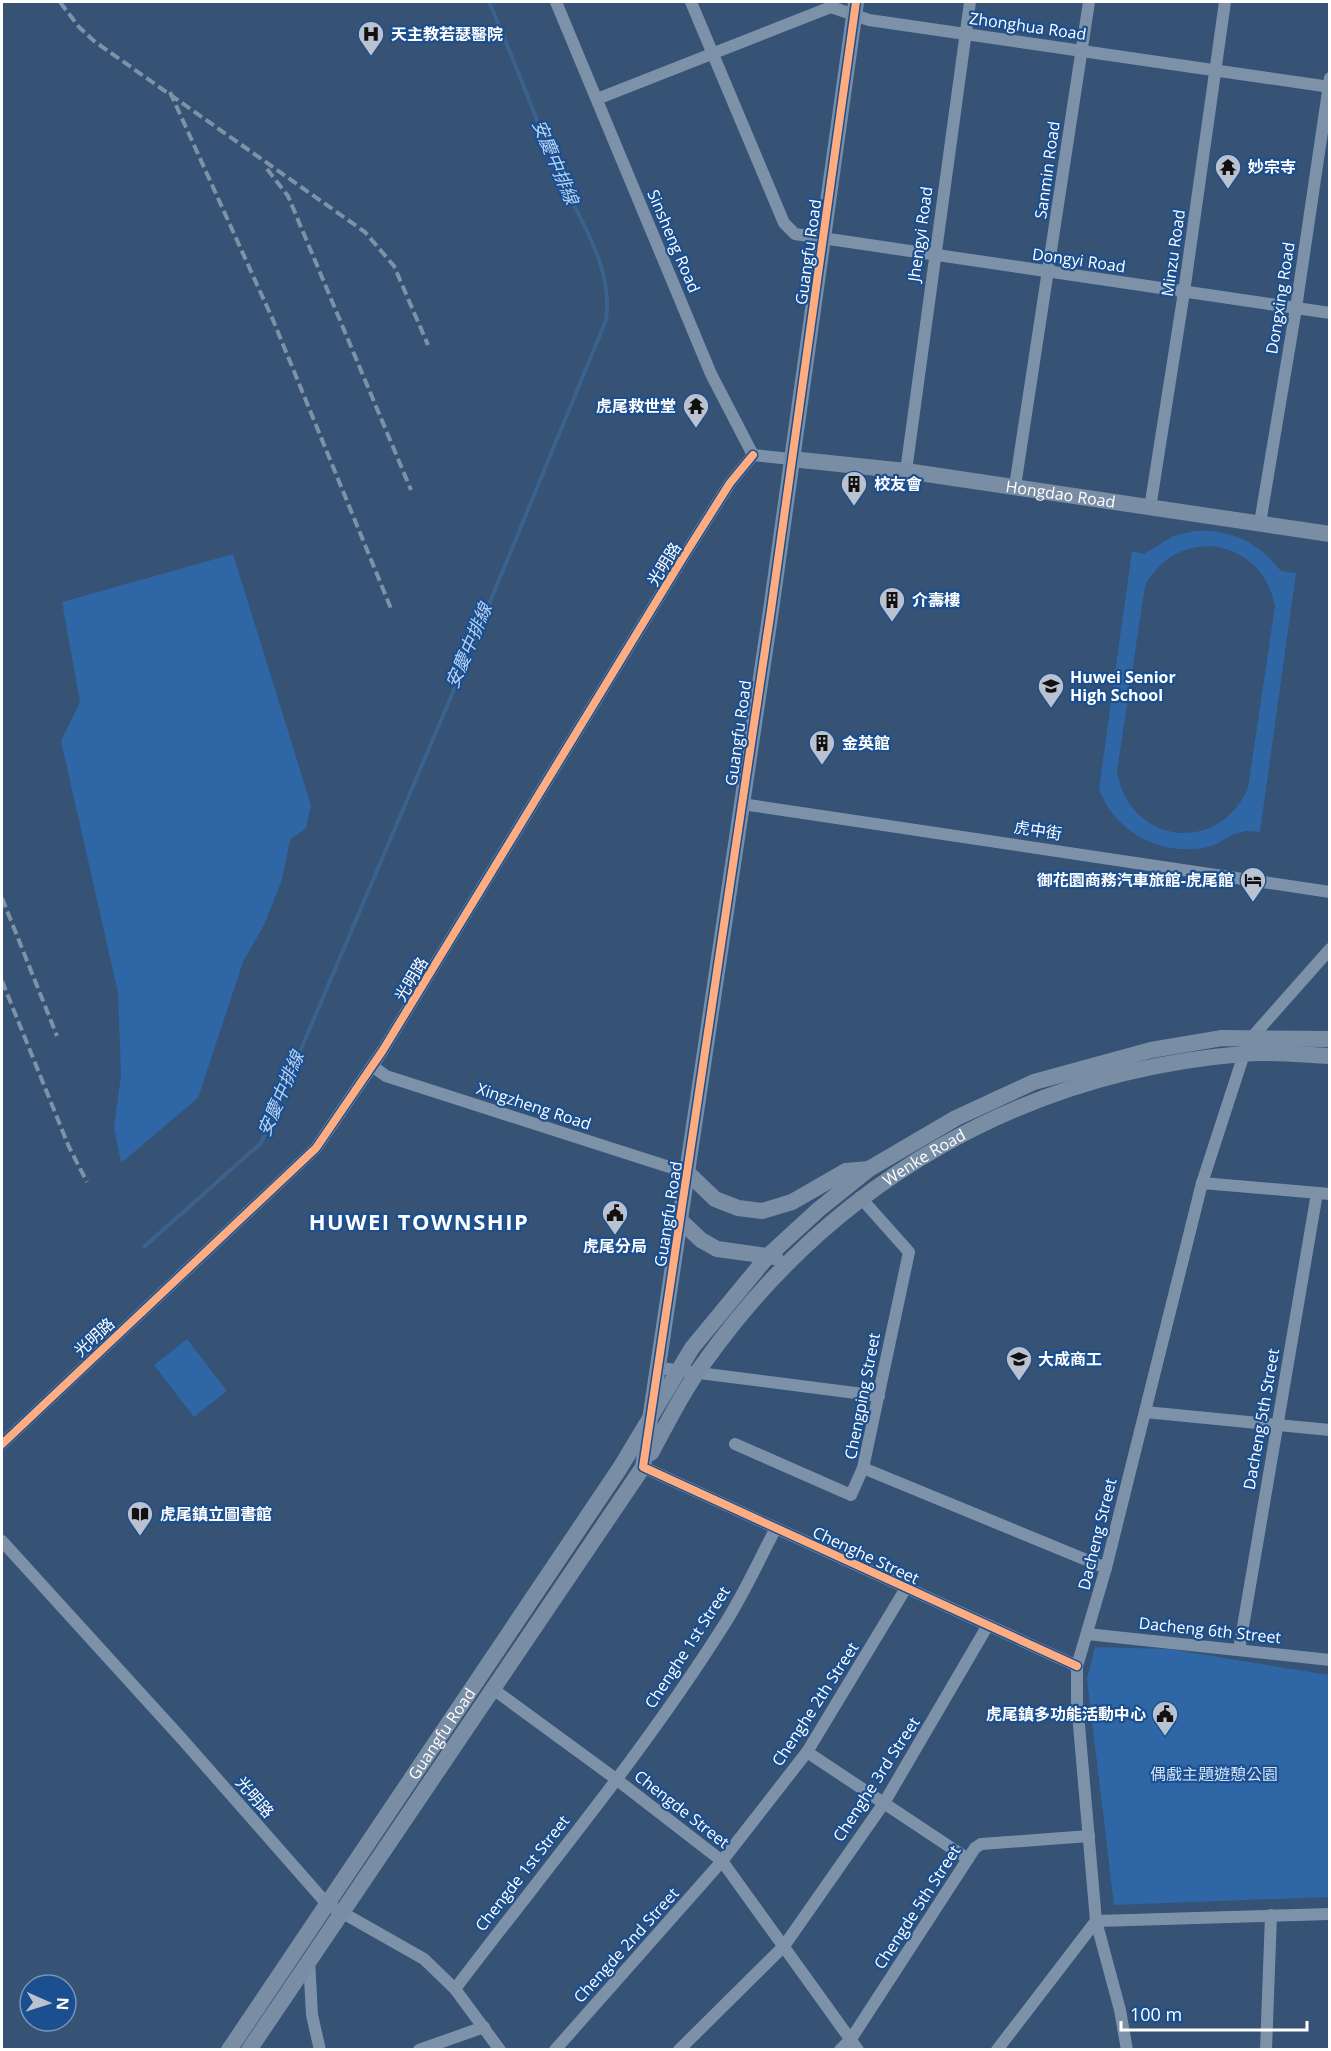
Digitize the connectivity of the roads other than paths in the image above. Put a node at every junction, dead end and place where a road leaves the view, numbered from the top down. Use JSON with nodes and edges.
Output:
{"nodes":[{"id":1,"x":556,"y":2,"type":"edge"},
{"id":2,"x":691,"y":2,"type":"edge"},
{"id":3,"x":970,"y":2,"type":"edge"},
{"id":4,"x":1089,"y":2,"type":"edge"},
{"id":5,"x":1225,"y":2,"type":"edge"},
{"id":6,"x":830,"y":4,"type":"edge"},
{"id":7,"x":855,"y":8,"type":"edge"},
{"id":8,"x":966,"y":34,"type":"junction"},
{"id":9,"x":1081,"y":51,"type":"junction"},
{"id":10,"x":712,"y":53,"type":"junction"},
{"id":11,"x":1215,"y":70,"type":"junction"},
{"id":12,"x":1329,"y":84,"type":"edge"},
{"id":13,"x":597,"y":99,"type":"junction"},
{"id":14,"x":824,"y":240,"type":"junction"},
{"id":15,"x":934,"y":255,"type":"junction"},
{"id":16,"x":1049,"y":273,"type":"junction"},
{"id":17,"x":1184,"y":292,"type":"junction"},
{"id":18,"x":1296,"y":308,"type":"junction"},
{"id":19,"x":1329,"y":313,"type":"edge"},
{"id":20,"x":753,"y":454,"type":"junction"},
{"id":21,"x":791,"y":459,"type":"junction"},
{"id":22,"x":906,"y":471,"type":"junction"},
{"id":23,"x":1015,"y":486,"type":"junction"},
{"id":24,"x":1150,"y":508,"type":"junction"},
{"id":25,"x":1260,"y":523,"type":"junction"},
{"id":26,"x":1329,"y":534,"type":"edge"},
{"id":27,"x":742,"y":804,"type":"junction"},
{"id":28,"x":1329,"y":892,"type":"edge"},
{"id":29,"x":1329,"y":949,"type":"edge"},
{"id":30,"x":1253,"y":1036,"type":"junction"},
{"id":31,"x":1329,"y":1039,"type":"edge"},
{"id":32,"x":1244,"y":1054,"type":"junction"},
{"id":33,"x":1329,"y":1056,"type":"edge"},
{"id":34,"x":372,"y":1066,"type":"junction"},
{"id":35,"x":869,"y":1169,"type":"junction"},
{"id":36,"x":688,"y":1173,"type":"junction"},
{"id":37,"x":1202,"y":1183,"type":"junction"},
{"id":38,"x":1323,"y":1193,"type":"edge"},
{"id":39,"x":860,"y":1197,"type":"junction"},
{"id":40,"x":679,"y":1219,"type":"junction"},
{"id":41,"x":768,"y":1256,"type":"junction"},
{"id":42,"x":790,"y":1260,"type":"junction"},
{"id":43,"x":660,"y":1368,"type":"junction"},
{"id":44,"x":679,"y":1370,"type":"junction"},
{"id":45,"x":697,"y":1373,"type":"junction"},
{"id":46,"x":879,"y":1396,"type":"junction"},
{"id":47,"x":1145,"y":1412,"type":"junction"},
{"id":48,"x":652,"y":1417,"type":"junction"},
{"id":49,"x":1276,"y":1425,"type":"junction"},
{"id":50,"x":1329,"y":1431,"type":"edge"},
{"id":51,"x":2,"y":1444,"type":"edge"},
{"id":52,"x":735,"y":1444,"type":"dead end"},
{"id":53,"x":643,"y":1467,"type":"junction"},
{"id":54,"x":862,"y":1468,"type":"junction"},
{"id":55,"x":776,"y":1528,"type":"junction"},
{"id":56,"x":2,"y":1541,"type":"edge"},
{"id":57,"x":1106,"y":1568,"type":"junction"},
{"id":58,"x":906,"y":1588,"type":"junction"},
{"id":59,"x":988,"y":1625,"type":"junction"},
{"id":60,"x":1088,"y":1634,"type":"junction"},
{"id":61,"x":1239,"y":1650,"type":"junction"},
{"id":62,"x":1329,"y":1660,"type":"edge"},
{"id":63,"x":1077,"y":1666,"type":"junction"},
{"id":64,"x":493,"y":1689,"type":"junction"},
{"id":65,"x":807,"y":1752,"type":"junction"},
{"id":66,"x":616,"y":1779,"type":"junction"},
{"id":67,"x":884,"y":1803,"type":"junction"},
{"id":68,"x":1089,"y":1836,"type":"junction"},
{"id":69,"x":968,"y":1859,"type":"junction"},
{"id":70,"x":722,"y":1861,"type":"junction"},
{"id":71,"x":334,"y":1907,"type":"junction"},
{"id":72,"x":1329,"y":1914,"type":"edge"},
{"id":73,"x":1271,"y":1915,"type":"junction"},
{"id":74,"x":1096,"y":1921,"type":"junction"},
{"id":75,"x":784,"y":1946,"type":"junction"},
{"id":76,"x":308,"y":1962,"type":"junction"},
{"id":77,"x":455,"y":1989,"type":"junction"},
{"id":78,"x":484,"y":2027,"type":"junction"},
{"id":79,"x":854,"y":2044,"type":"edge"},
{"id":80,"x":229,"y":2049,"type":"edge"},
{"id":81,"x":249,"y":2049,"type":"edge"},
{"id":82,"x":320,"y":2049,"type":"edge"},
{"id":83,"x":418,"y":2049,"type":"edge"},
{"id":84,"x":500,"y":2049,"type":"edge"},
{"id":85,"x":555,"y":2049,"type":"edge"},
{"id":86,"x":679,"y":2049,"type":"edge"},
{"id":87,"x":840,"y":2049,"type":"edge"},
{"id":88,"x":997,"y":2049,"type":"edge"},
{"id":89,"x":1127,"y":2049,"type":"edge"},
{"id":90,"x":1266,"y":2049,"type":"edge"}],
"edges":[{"from":1,"to":13,"type":"street","name":"Sinsheng Road"},
{"from":2,"to":10,"type":"street","name":"Dongyi Road"},
{"from":3,"to":8,"type":"street","name":"Jhengyi Road"},
{"from":4,"to":9,"type":"street","name":"Sanmin Road"},
{"from":5,"to":11,"type":"street","name":"Minzu Road"},
{"from":6,"to":7,"type":"street","name":"Zhonghua Road"},
{"from":6,"to":10,"type":"street","name":"Zhonghua Road"},
{"from":7,"to":8,"type":"street","name":"Zhonghua Road"},
{"from":7,"to":14,"type":"main road","name":"Guangfu Road"},
{"from":8,"to":9,"type":"street","name":"Zhonghua Road"},
{"from":8,"to":15,"type":"street","name":"Jhengyi Road"},
{"from":9,"to":11,"type":"street","name":"Zhonghua Road"},
{"from":9,"to":16,"type":"street","name":"Sanmin Road"},
{"from":10,"to":13,"type":"street","name":"Zhonghua Road"},
{"from":10,"to":14,"type":"street","name":"Dongyi Road"},
{"from":11,"to":12,"type":"street","name":"Zhonghua Road"},
{"from":11,"to":17,"type":"street","name":"Minzu Road"},
{"from":12,"to":18,"type":"street","name":"Dongxing Road"},
{"from":13,"to":20,"type":"street","name":"Sinsheng Road"},
{"from":14,"to":15,"type":"street","name":"Dongyi Road"},
{"from":14,"to":21,"type":"main road","name":"Guangfu Road"},
{"from":15,"to":16,"type":"street","name":"Dongyi Road"},
{"from":15,"to":22,"type":"street","name":"Jhengyi Road"},
{"from":16,"to":17,"type":"street","name":"Dongyi Road"},
{"from":16,"to":23,"type":"street","name":"Sanmin Road"},
{"from":17,"to":18,"type":"street","name":"Dongyi Road"},
{"from":17,"to":24,"type":"street","name":"Minzu Road"},
{"from":18,"to":19,"type":"street","name":"Dongyi Road"},
{"from":18,"to":25,"type":"street","name":"Dongxing Road"},
{"from":20,"to":21,"type":"street"},
{"from":20,"to":34,"type":"street","name":"光明路"},
{"from":21,"to":22,"type":"main road","name":"Hongdao Road"},
{"from":21,"to":27,"type":"main road","name":"Guangfu Road"},
{"from":22,"to":23,"type":"main road","name":"Hongdao Road"},
{"from":23,"to":24,"type":"main road","name":"Hongdao Road"},
{"from":24,"to":25,"type":"main road","name":"Hongdao Road"},
{"from":25,"to":26,"type":"main road","name":"Hongdao Road"},
{"from":27,"to":28,"type":"street","name":"虎中街"},
{"from":27,"to":36,"type":"main road","name":"Guangfu Road"},
{"from":29,"to":30,"type":"street","name":"Dacheng Street"},
{"from":30,"to":31,"type":"main road","name":"Wenke Road"},
{"from":30,"to":32,"type":"street","name":"Dacheng Street"},
{"from":30,"to":35,"type":"main road","name":"Wenke Road"},
{"from":32,"to":33,"type":"main road","name":"Wenke Road"},
{"from":32,"to":37,"type":"street","name":"Dacheng Street"},
{"from":32,"to":39,"type":"main road","name":"Wenke Road"},
{"from":34,"to":36,"type":"street","name":"Xingzheng Road"},
{"from":34,"to":51,"type":"street","name":"光明路"},
{"from":35,"to":36,"type":"main road"},
{"from":35,"to":41,"type":"main road","name":"Wenke Road"},
{"from":36,"to":40,"type":"main road","name":"Guangfu Road"},
{"from":37,"to":38,"type":"street"},
{"from":37,"to":47,"type":"street","name":"Dacheng Street"},
{"from":38,"to":49,"type":"street","name":"Dacheng 5th Street"},
{"from":39,"to":42,"type":"main road","name":"Wenke Road"},
{"from":39,"to":46,"type":"street","name":"Chengping Street"},
{"from":40,"to":41,"type":"main road"},
{"from":40,"to":43,"type":"main road","name":"Guangfu Road"},
{"from":41,"to":42,"type":"main road"},
{"from":41,"to":44,"type":"main road","name":"Wenke Road"},
{"from":42,"to":45,"type":"main road","name":"Wenke Road"},
{"from":43,"to":44,"type":"street"},
{"from":43,"to":48,"type":"main road","name":"Guangfu Road"},
{"from":44,"to":45,"type":"street"},
{"from":44,"to":48,"type":"main road","name":"Wenke Road"},
{"from":45,"to":46,"type":"street"},
{"from":45,"to":53,"type":"main road","name":"Wenke Road"},
{"from":46,"to":54,"type":"street","name":"Chengping Street"},
{"from":47,"to":49,"type":"street"},
{"from":47,"to":57,"type":"street","name":"Dacheng Street"},
{"from":48,"to":53,"type":"main road","name":"Guangfu Road"},
{"from":48,"to":71,"type":"main road","name":"Guangfu Road"},
{"from":49,"to":50,"type":"street"},
{"from":49,"to":61,"type":"street","name":"Dacheng 5th Street"},
{"from":52,"to":54,"type":"street"},
{"from":53,"to":55,"type":"street","name":"Chenghe Street"},
{"from":53,"to":64,"type":"main road","name":"Guangfu Road"},
{"from":54,"to":57,"type":"street","name":"Chengping Street"},
{"from":55,"to":58,"type":"street","name":"Chenghe Street"},
{"from":55,"to":66,"type":"street","name":"Chenghe 1st Street"},
{"from":56,"to":71,"type":"street","name":"光明路"},
{"from":57,"to":60,"type":"street","name":"Dacheng Street"},
{"from":58,"to":59,"type":"street","name":"Chenghe Street"},
{"from":58,"to":65,"type":"street","name":"Chenghe 2th Street"},
{"from":59,"to":63,"type":"street","name":"Chenghe Street"},
{"from":59,"to":67,"type":"street","name":"Chenghe 3rd Street"},
{"from":60,"to":61,"type":"street","name":"Dacheng 6th Street"},
{"from":60,"to":63,"type":"street","name":"Dacheng Street"},
{"from":61,"to":62,"type":"street","name":"Dacheng 6th Street"},
{"from":63,"to":68,"type":"street","name":"Dacheng Street"},
{"from":64,"to":66,"type":"street","name":"Chengde Street"},
{"from":64,"to":71,"type":"main road","name":"Guangfu Road"},
{"from":65,"to":67,"type":"street"},
{"from":65,"to":70,"type":"street","name":"Chenghe 2th Street"},
{"from":66,"to":70,"type":"street","name":"Chengde Street"},
{"from":66,"to":77,"type":"street","name":"Chengde 1st Street"},
{"from":67,"to":69,"type":"street"},
{"from":67,"to":75,"type":"street","name":"Chenghe 3rd Street"},
{"from":68,"to":69,"type":"street","name":"Chengde 5th Street"},
{"from":68,"to":74,"type":"street","name":"Dacheng Street"},
{"from":69,"to":79,"type":"street","name":"Chengde 5th Street"},
{"from":70,"to":75,"type":"street","name":"Chengde Street"},
{"from":70,"to":85,"type":"street","name":"Chengde 2nd Street"},
{"from":71,"to":76,"type":"main road","name":"Guangfu Road"},
{"from":71,"to":77,"type":"street"},
{"from":71,"to":80,"type":"main road","name":"Guangfu Road"},
{"from":72,"to":73,"type":"street"},
{"from":73,"to":74,"type":"street"},
{"from":73,"to":90,"type":"street"},
{"from":74,"to":88,"type":"street"},
{"from":74,"to":89,"type":"street","name":"Dacheng Street"},
{"from":75,"to":79,"type":"street","name":"Chengde Street"},
{"from":75,"to":86,"type":"street","name":"Chenghe 3rd Street"},
{"from":76,"to":81,"type":"main road","name":"Guangfu Road"},
{"from":76,"to":82,"type":"street"},
{"from":77,"to":78,"type":"street"},
{"from":78,"to":83,"type":"street"},
{"from":78,"to":84,"type":"street"},
{"from":79,"to":87,"type":"street","name":"Chengde 5th Street"}]}
